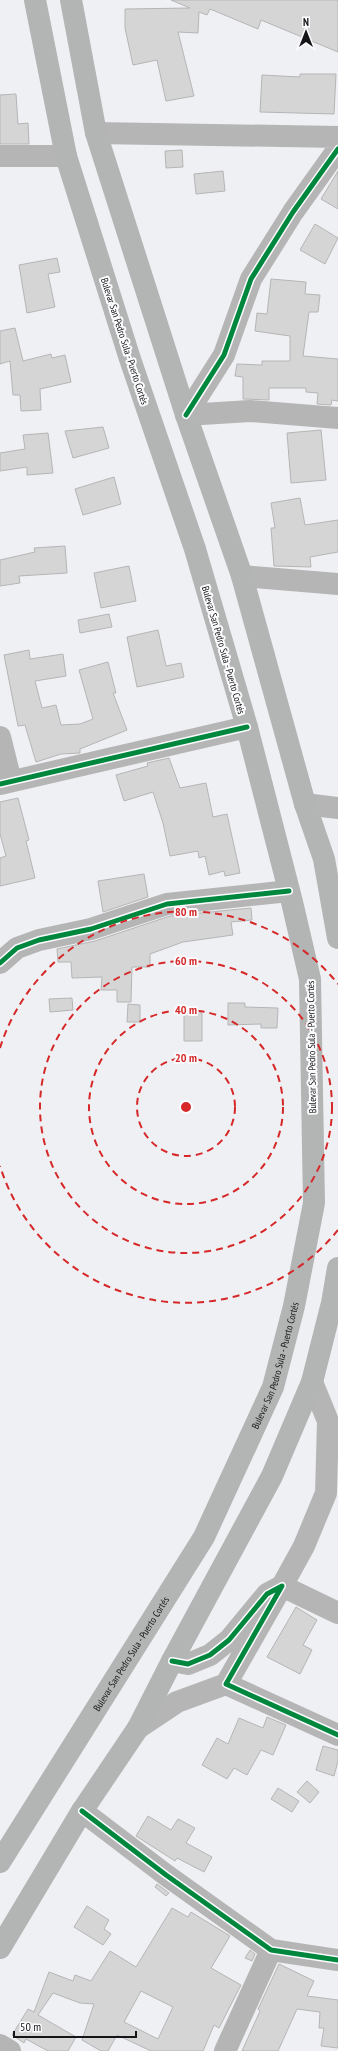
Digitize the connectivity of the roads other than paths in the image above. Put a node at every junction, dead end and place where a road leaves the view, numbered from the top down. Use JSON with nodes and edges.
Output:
{"nodes":[{"id":1,"x":35,"y":0,"type":"edge"},
{"id":2,"x":71,"y":0,"type":"edge"},
{"id":3,"x":96,"y":133,"type":"junction"},
{"id":4,"x":338,"y":137,"type":"edge"},
{"id":5,"x":338,"y":149,"type":"edge"},
{"id":6,"x":0,"y":156,"type":"edge"},
{"id":7,"x":66,"y":156,"type":"junction"},
{"id":8,"x":186,"y":415,"type":"junction"},
{"id":9,"x":338,"y":418,"type":"edge"},
{"id":10,"x":242,"y":576,"type":"junction"},
{"id":11,"x":338,"y":584,"type":"edge"},
{"id":12,"x":247,"y":727,"type":"junction"},
{"id":13,"x":0,"y":737,"type":"edge"},
{"id":14,"x":6,"y":783,"type":"edge"},
{"id":15,"x":305,"y":804,"type":"junction"},
{"id":16,"x":338,"y":808,"type":"edge"},
{"id":17,"x":289,"y":891,"type":"junction"},
{"id":18,"x":338,"y":938,"type":"edge"},
{"id":19,"x":0,"y":963,"type":"edge"},
{"id":20,"x":338,"y":1268,"type":"edge"},
{"id":21,"x":312,"y":1382,"type":"junction"},
{"id":22,"x":332,"y":1495,"type":"edge"},
{"id":23,"x":282,"y":1586,"type":"junction"},
{"id":24,"x":338,"y":1613,"type":"edge"},
{"id":25,"x":172,"y":1661,"type":"junction"},
{"id":26,"x":226,"y":1684,"type":"junction"},
{"id":27,"x":138,"y":1728,"type":"junction"},
{"id":28,"x":338,"y":1735,"type":"edge"},
{"id":29,"x":82,"y":1811,"type":"junction"},
{"id":30,"x":0,"y":1862,"type":"edge"},
{"id":31,"x":0,"y":1948,"type":"edge"},
{"id":32,"x":271,"y":1950,"type":"junction"},
{"id":33,"x":338,"y":1960,"type":"edge"},
{"id":34,"x":0,"y":2045,"type":"edge"},
{"id":35,"x":10,"y":2051,"type":"edge"},
{"id":36,"x":225,"y":2051,"type":"edge"}],
"edges":[{"from":1,"to":7,"type":"highway","name":"Bulevar San Pedro Sula - Puerto Cortés"},
{"from":2,"to":3,"type":"highway"},
{"from":3,"to":4,"type":"street"},
{"from":3,"to":8,"type":"highway"},
{"from":5,"to":8,"type":"street"},
{"from":6,"to":7,"type":"street"},
{"from":7,"to":12,"type":"highway","name":"Bulevar San Pedro Sula - Puerto Cortés"},
{"from":8,"to":9,"type":"street"},
{"from":8,"to":10,"type":"highway"},
{"from":10,"to":11,"type":"street"},
{"from":10,"to":15,"type":"highway"},
{"from":12,"to":14,"type":"street"},
{"from":12,"to":17,"type":"highway","name":"Bulevar San Pedro Sula - Puerto Cortés"},
{"from":13,"to":14,"type":"street"},
{"from":15,"to":16,"type":"street"},
{"from":15,"to":18,"type":"highway"},
{"from":17,"to":19,"type":"street"},
{"from":17,"to":30,"type":"highway","name":"Bulevar San Pedro Sula - Puerto Cortés"},
{"from":20,"to":21,"type":"highway"},
{"from":21,"to":22,"type":"street"},
{"from":21,"to":25,"type":"highway"},
{"from":22,"to":23,"type":"street"},
{"from":23,"to":24,"type":"street"},
{"from":23,"to":25,"type":"street"},
{"from":23,"to":26,"type":"street"},
{"from":25,"to":27,"type":"highway"},
{"from":26,"to":27,"type":"street"},
{"from":26,"to":28,"type":"street"},
{"from":27,"to":29,"type":"highway"},
{"from":29,"to":31,"type":"highway"},
{"from":29,"to":32,"type":"street"},
{"from":32,"to":33,"type":"street"},
{"from":32,"to":36,"type":"street"},
{"from":34,"to":35,"type":"street"}]}
